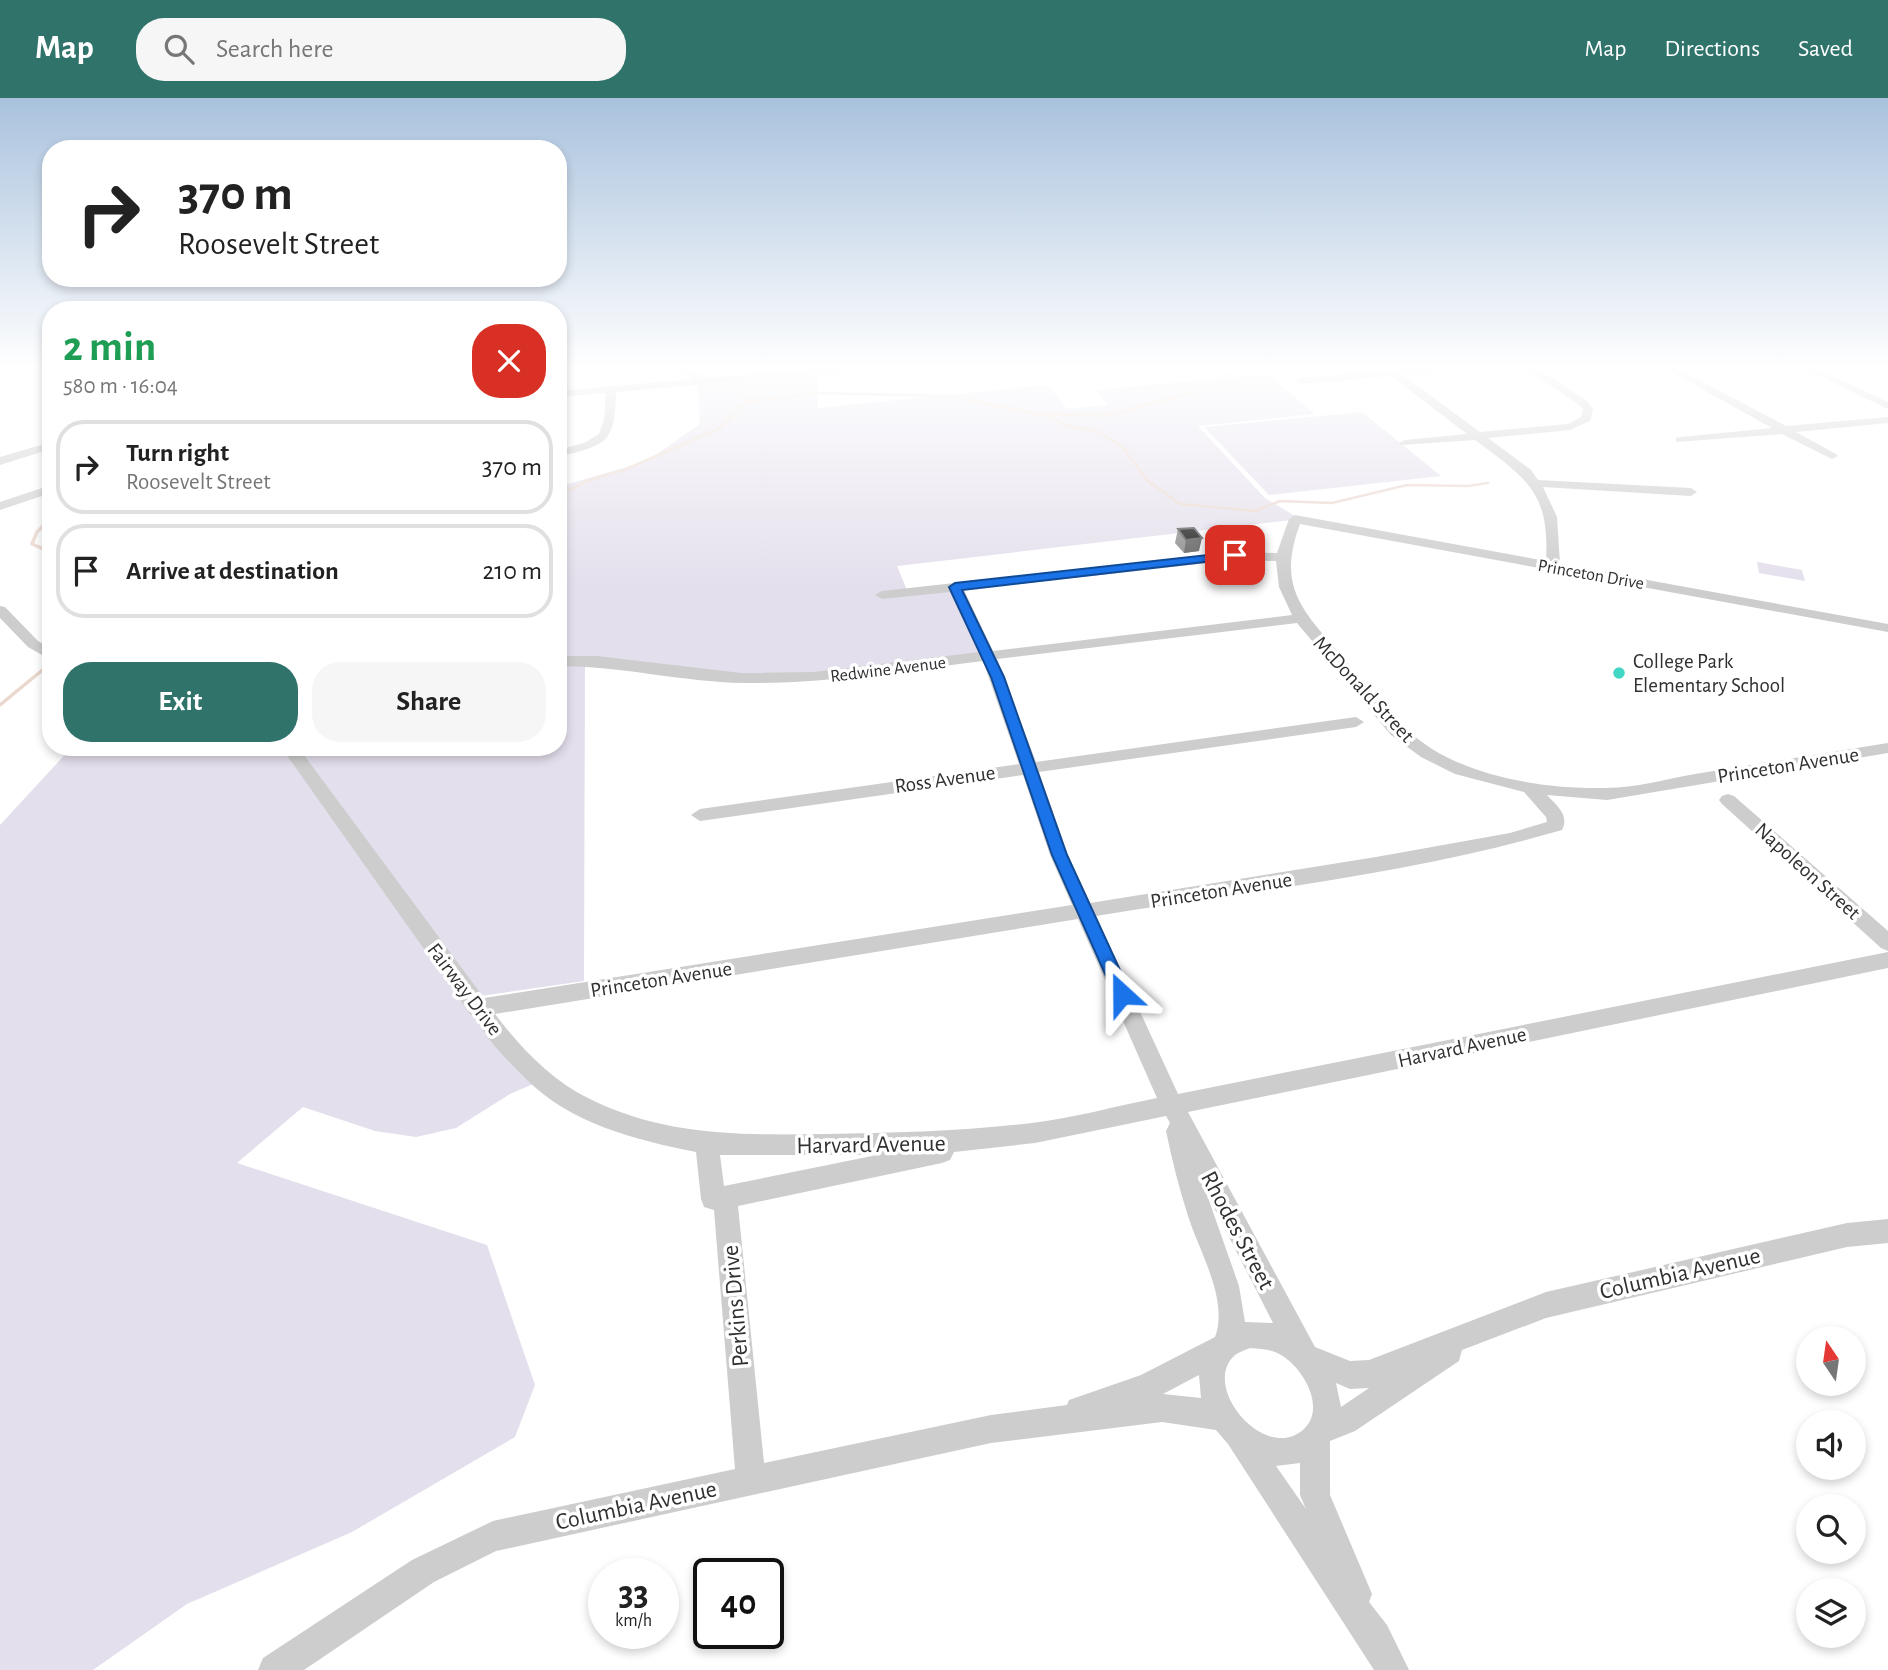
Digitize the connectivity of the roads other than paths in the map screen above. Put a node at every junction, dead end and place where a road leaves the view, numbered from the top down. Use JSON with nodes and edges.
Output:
{"nodes":[{"id":1,"x":599,"y":440,"type":"edge"},
{"id":2,"x":1433,"y":440,"type":"edge"},
{"id":3,"x":1486,"y":440,"type":"edge"},
{"id":4,"x":1804,"y":440,"type":"edge"},
{"id":5,"x":1405,"y":443,"type":"dead end"},
{"id":6,"x":42,"y":448,"type":"edge"},
{"id":7,"x":567,"y":451,"type":"edge"},
{"id":8,"x":1832,"y":456,"type":"dead end"},
{"id":9,"x":0,"y":461,"type":"edge"},
{"id":10,"x":1535,"y":483,"type":"junction"},
{"id":11,"x":42,"y":492,"type":"edge"},
{"id":12,"x":1691,"y":492,"type":"dead end"},
{"id":13,"x":0,"y":493,"type":"edge"},
{"id":14,"x":6,"y":504,"type":"edge"},
{"id":15,"x":1295,"y":519,"type":"joint"},
{"id":16,"x":1282,"y":557,"type":"junction"},
{"id":17,"x":1553,"y":566,"type":"junction"},
{"id":18,"x":955,"y":587,"type":"junction"},
{"id":19,"x":882,"y":595,"type":"dead end"},
{"id":20,"x":0,"y":610,"type":"edge"},
{"id":21,"x":1301,"y":618,"type":"junction"},
{"id":22,"x":1888,"y":628,"type":"edge"},
{"id":23,"x":42,"y":650,"type":"edge"},
{"id":24,"x":989,"y":656,"type":"junction"},
{"id":25,"x":567,"y":661,"type":"edge"},
{"id":26,"x":1385,"y":719,"type":"junction"},
{"id":27,"x":1888,"y":748,"type":"edge"},
{"id":28,"x":296,"y":756,"type":"edge"},
{"id":29,"x":1030,"y":767,"type":"junction"},
{"id":30,"x":1530,"y":788,"type":"junction"},
{"id":31,"x":1728,"y":800,"type":"dead end"},
{"id":32,"x":700,"y":814,"type":"dead end"},
{"id":33,"x":1085,"y":912,"type":"junction"},
{"id":34,"x":1888,"y":943,"type":"edge"},
{"id":35,"x":1888,"y":960,"type":"edge"},
{"id":36,"x":478,"y":1008,"type":"junction"},
{"id":37,"x":1172,"y":1106,"type":"junction"},
{"id":38,"x":1035,"y":1133,"type":"junction"},
{"id":39,"x":707,"y":1144,"type":"junction"},
{"id":40,"x":724,"y":1196,"type":"junction"},
{"id":41,"x":1888,"y":1231,"type":"edge"},
{"id":42,"x":1475,"y":1332,"type":"junction"},
{"id":43,"x":1226,"y":1345,"type":"junction"},
{"id":44,"x":1306,"y":1356,"type":"junction"},
{"id":45,"x":1030,"y":1423,"type":"junction"},
{"id":46,"x":1230,"y":1426,"type":"junction"},
{"id":47,"x":1316,"y":1435,"type":"junction"},
{"id":48,"x":751,"y":1481,"type":"junction"},
{"id":49,"x":1386,"y":1658,"type":"edge"},
{"id":50,"x":275,"y":1670,"type":"edge"}],
"edges":[{"from":1,"to":7,"type":"street"},
{"from":2,"to":5,"type":"street"},
{"from":3,"to":10,"type":"street"},
{"from":4,"to":8,"type":"street"},
{"from":6,"to":9,"type":"street"},
{"from":10,"to":12,"type":"street"},
{"from":10,"to":17,"type":"street"},
{"from":11,"to":14,"type":"street"},
{"from":13,"to":14,"type":"street"},
{"from":15,"to":16,"type":"street","name":"McDonald Street"},
{"from":15,"to":17,"type":"street","name":"Princeton Drive"},
{"from":16,"to":18,"type":"street"},
{"from":16,"to":21,"type":"street","name":"McDonald Street"},
{"from":17,"to":22,"type":"street","name":"Princeton Drive"},
{"from":18,"to":19,"type":"street"},
{"from":18,"to":24,"type":"street","name":"Rhodes Street"},
{"from":20,"to":23,"type":"street"},
{"from":21,"to":24,"type":"street","name":"Redwine Avenue"},
{"from":21,"to":26,"type":"street","name":"McDonald Street"},
{"from":24,"to":25,"type":"street","name":"Redwine Avenue"},
{"from":24,"to":29,"type":"street","name":"Rhodes Street"},
{"from":26,"to":29,"type":"street","name":"Ross Avenue"},
{"from":26,"to":30,"type":"street","name":"McDonald Street"},
{"from":27,"to":30,"type":"street","name":"Princeton Avenue"},
{"from":28,"to":36,"type":"street","name":"Fairway Drive"},
{"from":29,"to":32,"type":"street","name":"Ross Avenue"},
{"from":29,"to":33,"type":"street","name":"Rhodes Street"},
{"from":30,"to":33,"type":"street","name":"Princeton Avenue"},
{"from":31,"to":34,"type":"street","name":"Napoleon Street"},
{"from":33,"to":36,"type":"street","name":"Princeton Avenue"},
{"from":33,"to":37,"type":"street","name":"Rhodes Street"},
{"from":35,"to":37,"type":"street","name":"Harvard Avenue"},
{"from":36,"to":39,"type":"street","name":"Fairway Drive"},
{"from":37,"to":38,"type":"street","name":"Harvard Avenue"},
{"from":37,"to":43,"type":"street","name":"Rhodes Street"},
{"from":37,"to":44,"type":"street","name":"Rhodes Street"},
{"from":38,"to":39,"type":"street","name":"Harvard Avenue"},
{"from":38,"to":40,"type":"street","name":"Harvard Avenue"},
{"from":39,"to":40,"type":"street","name":"Perkins Drive"},
{"from":40,"to":48,"type":"street","name":"Perkins Drive"},
{"from":41,"to":42,"type":"street","name":"Columbia Avenue"},
{"from":42,"to":44,"type":"street","name":"Columbia Avenue"},
{"from":42,"to":47,"type":"street","name":"Columbia Avenue"},
{"from":43,"to":44,"type":"street"},
{"from":43,"to":45,"type":"street","name":"Columbia Avenue"},
{"from":43,"to":46,"type":"street"},
{"from":44,"to":47,"type":"street"},
{"from":45,"to":46,"type":"street","name":"Columbia Avenue"},
{"from":45,"to":48,"type":"street","name":"Columbia Avenue"},
{"from":46,"to":47,"type":"street"},
{"from":46,"to":49,"type":"street"},
{"from":47,"to":49,"type":"street"},
{"from":48,"to":50,"type":"street","name":"Columbia Avenue"}]}
